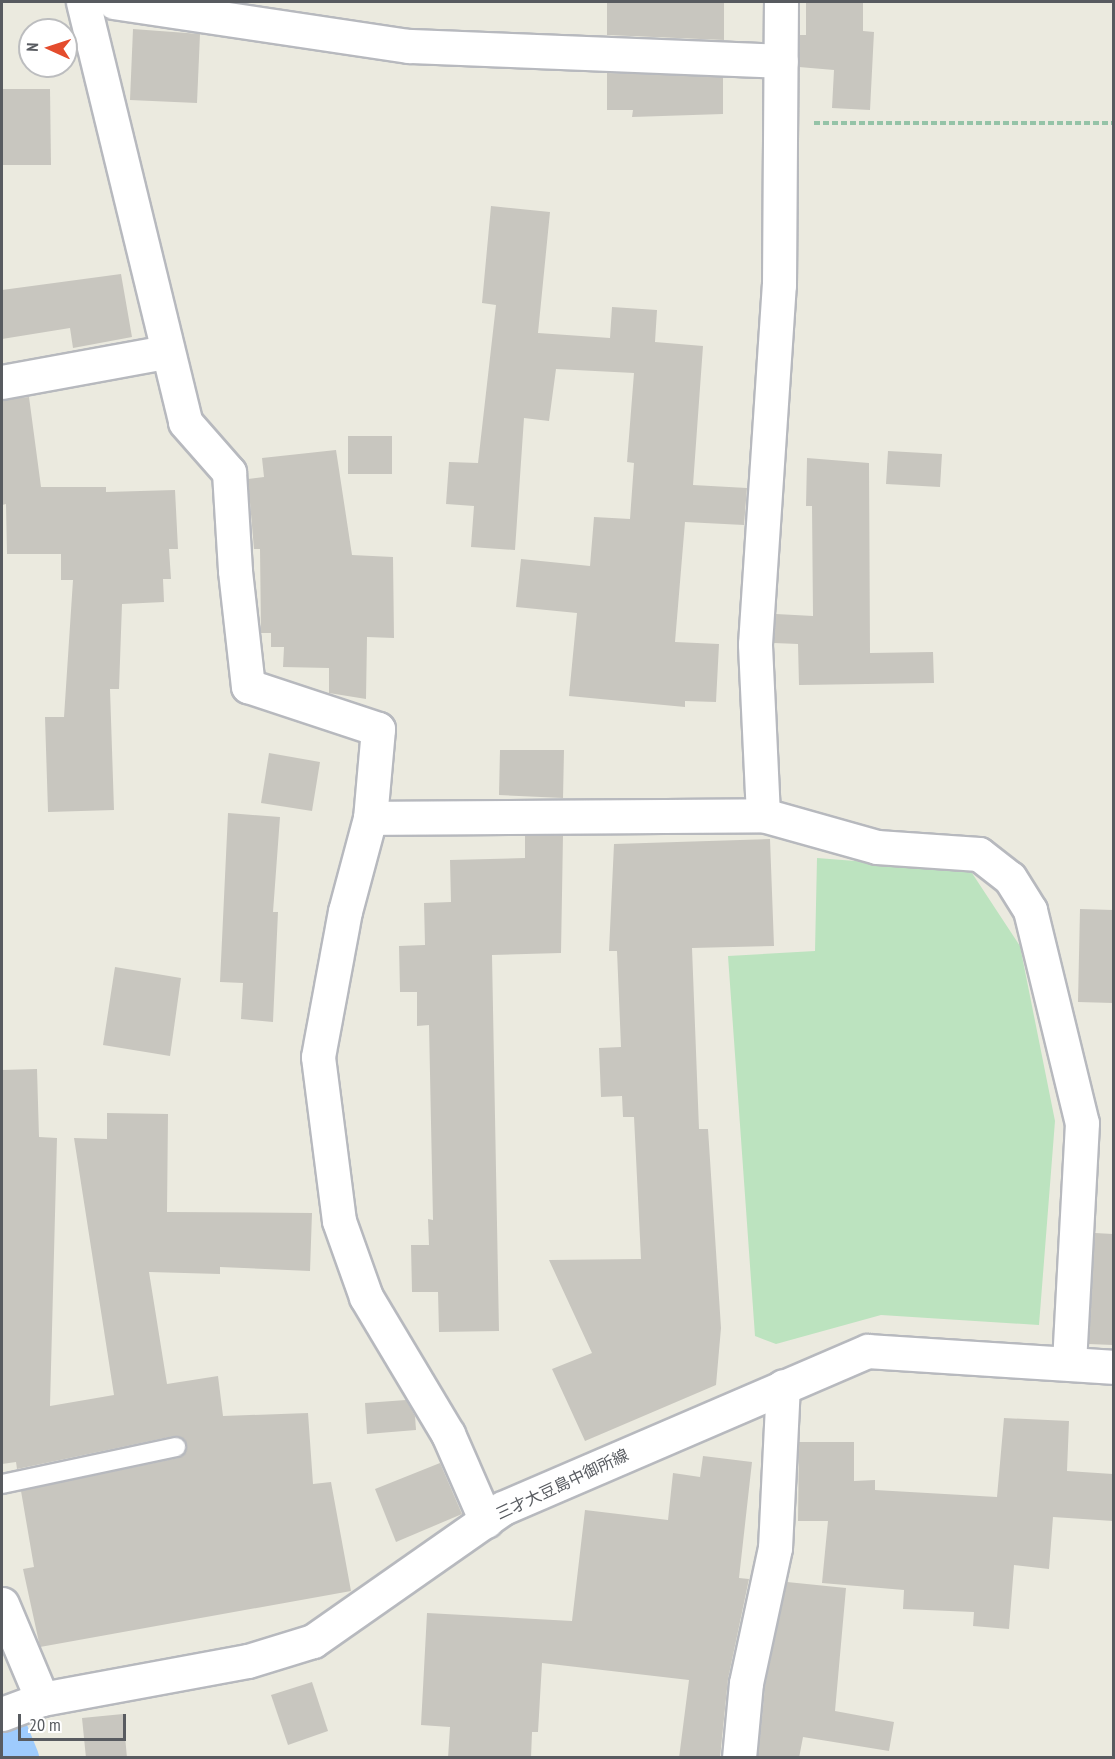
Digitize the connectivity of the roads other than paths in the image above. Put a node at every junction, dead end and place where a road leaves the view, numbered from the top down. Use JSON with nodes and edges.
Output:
{"nodes":[{"id":1,"x":83,"y":2,"type":"edge"},
{"id":2,"x":114,"y":2,"type":"edge"},
{"id":3,"x":780,"y":2,"type":"edge"},
{"id":4,"x":781,"y":61,"type":"junction"},
{"id":5,"x":166,"y":352,"type":"junction"},
{"id":6,"x":2,"y":382,"type":"edge"},
{"id":7,"x":763,"y":815,"type":"junction"},
{"id":8,"x":370,"y":818,"type":"junction"},
{"id":9,"x":1070,"y":1364,"type":"junction"},
{"id":10,"x":1113,"y":1367,"type":"edge"},
{"id":11,"x":783,"y":1386,"type":"junction"},
{"id":12,"x":176,"y":1447,"type":"dead end"},
{"id":13,"x":2,"y":1484,"type":"edge"},
{"id":14,"x":486,"y":1521,"type":"junction"},
{"id":15,"x":2,"y":1604,"type":"edge"},
{"id":16,"x":42,"y":1699,"type":"junction"},
{"id":17,"x":2,"y":1714,"type":"edge"},
{"id":18,"x":739,"y":1758,"type":"edge"}],
"edges":[{"from":1,"to":5,"type":"street"},
{"from":2,"to":4,"type":"street"},
{"from":3,"to":4,"type":"street"},
{"from":4,"to":7,"type":"street"},
{"from":5,"to":6,"type":"street"},
{"from":5,"to":8,"type":"street"},
{"from":7,"to":8,"type":"street"},
{"from":7,"to":9,"type":"street"},
{"from":8,"to":14,"type":"street"},
{"from":9,"to":10,"type":"street","name":"三才大豆島中御所線"},
{"from":9,"to":11,"type":"street","name":"三才大豆島中御所線"},
{"from":11,"to":14,"type":"street","name":"三才大豆島中御所線"},
{"from":11,"to":18,"type":"street"},
{"from":12,"to":13,"type":"lane"},
{"from":14,"to":16,"type":"street","name":"三才大豆島中御所線"},
{"from":15,"to":16,"type":"street"},
{"from":16,"to":17,"type":"street","name":"三才大豆島中御所線"}]}
